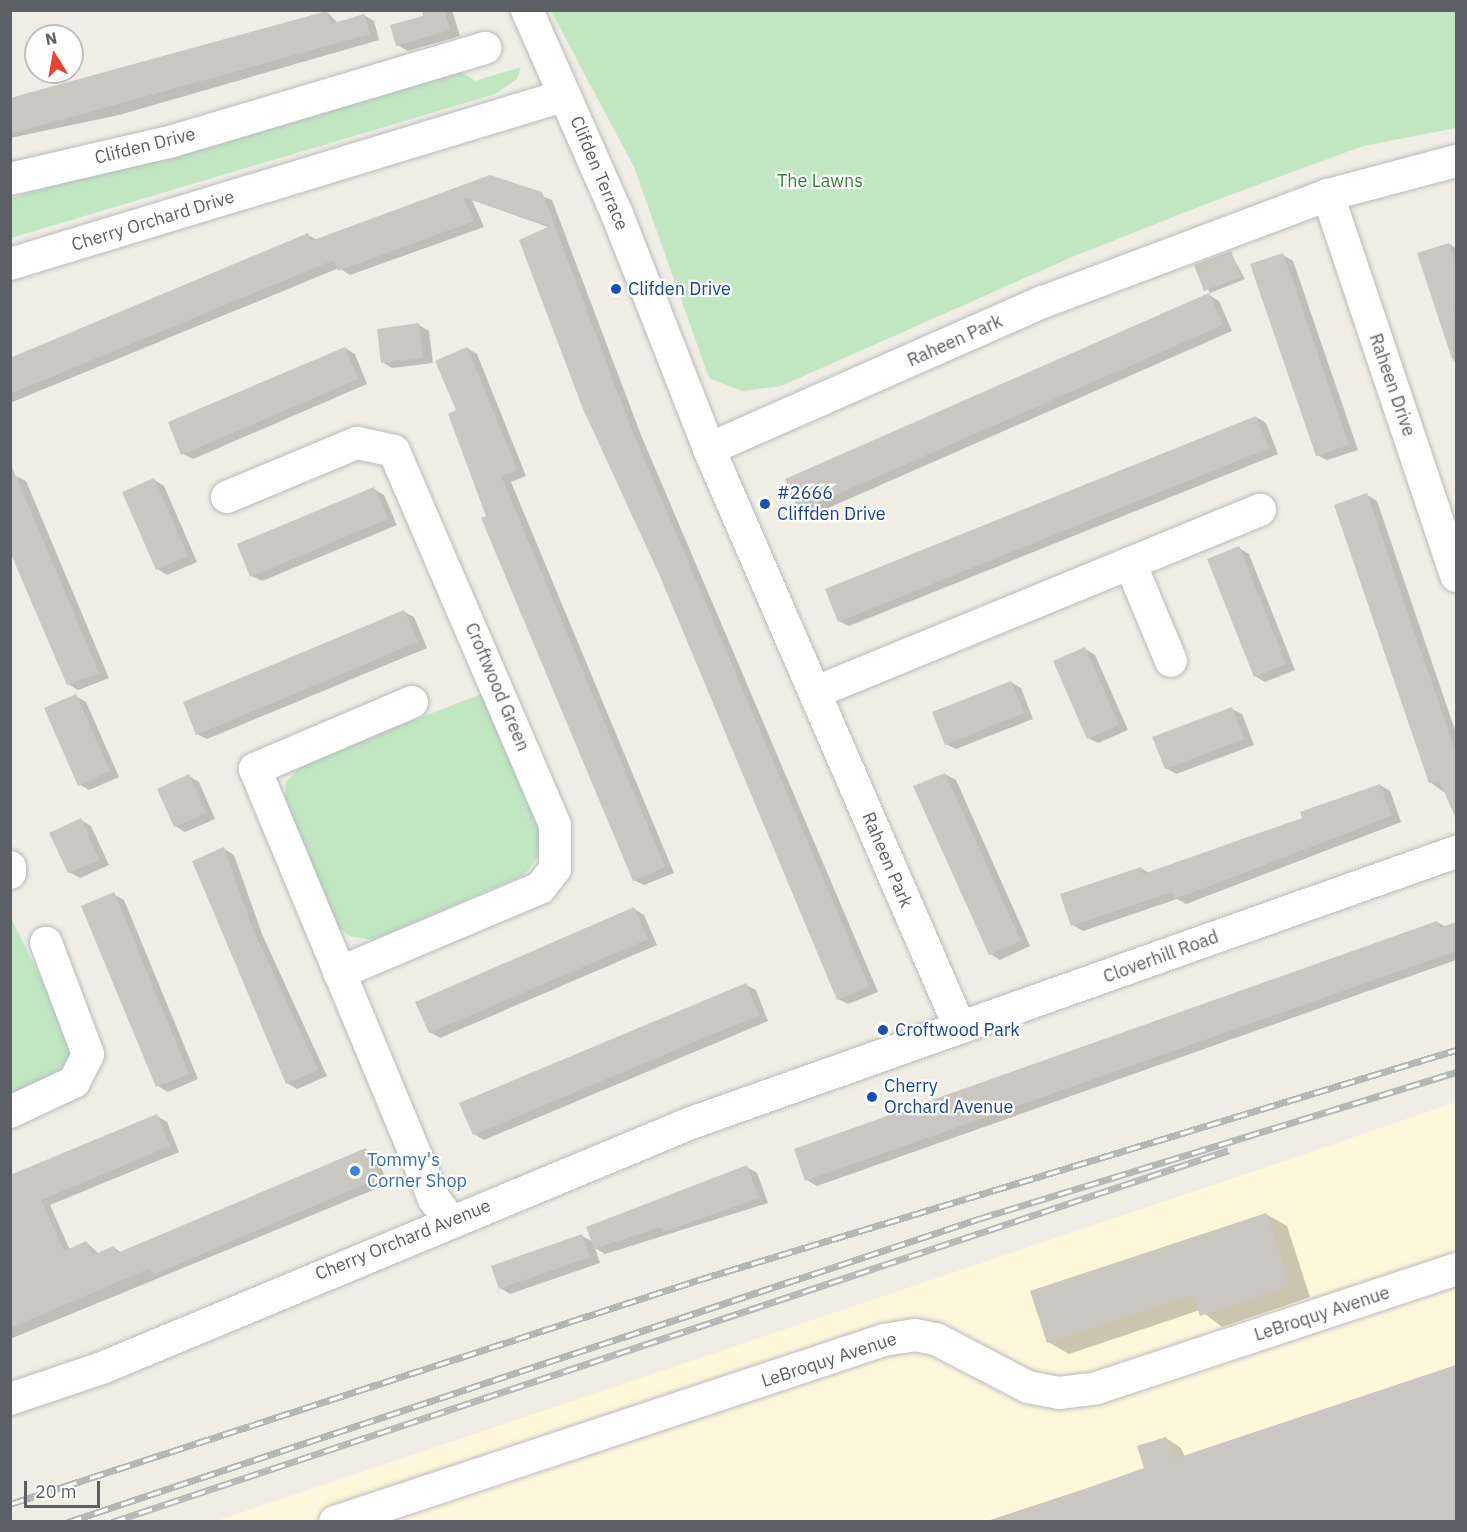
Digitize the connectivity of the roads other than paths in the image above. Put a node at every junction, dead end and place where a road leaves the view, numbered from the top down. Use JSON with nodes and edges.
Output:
{"nodes":[{"id":1,"x":527,"y":10,"type":"edge"},
{"id":2,"x":485,"y":48,"type":"dead end"},
{"id":3,"x":562,"y":96,"type":"junction"},
{"id":4,"x":1456,"y":161,"type":"edge"},
{"id":5,"x":296,"y":177,"type":"joint"},
{"id":6,"x":10,"y":179,"type":"edge"},
{"id":7,"x":1328,"y":195,"type":"junction"},
{"id":8,"x":10,"y":264,"type":"edge"},
{"id":9,"x":709,"y":449,"type":"junction"},
{"id":10,"x":227,"y":496,"type":"dead end"},
{"id":11,"x":1260,"y":510,"type":"dead end"},
{"id":12,"x":1130,"y":563,"type":"junction"},
{"id":13,"x":1456,"y":576,"type":"edge"},
{"id":14,"x":1171,"y":661,"type":"dead end"},
{"id":15,"x":816,"y":692,"type":"junction"},
{"id":16,"x":412,"y":702,"type":"dead end"},
{"id":17,"x":1456,"y":852,"type":"edge"},
{"id":18,"x":10,"y":867,"type":"edge"},
{"id":19,"x":10,"y":873,"type":"edge"},
{"id":20,"x":46,"y":943,"type":"dead end"},
{"id":21,"x":339,"y":973,"type":"junction"},
{"id":22,"x":960,"y":1028,"type":"junction"},
{"id":23,"x":865,"y":1061,"type":"joint"},
{"id":24,"x":10,"y":1112,"type":"edge"},
{"id":25,"x":449,"y":1219,"type":"junction"},
{"id":26,"x":1456,"y":1269,"type":"edge"},
{"id":27,"x":10,"y":1399,"type":"edge"},
{"id":28,"x":335,"y":1521,"type":"edge"}],
"edges":[{"from":1,"to":3,"type":"street"},
{"from":2,"to":6,"type":"street","name":"Clifden Drive"},
{"from":3,"to":5,"type":"street","name":"Clifden Terrace"},
{"from":3,"to":9,"type":"street","name":"Clifden Terrace"},
{"from":4,"to":7,"type":"street","name":"Raheen Park"},
{"from":5,"to":8,"type":"street","name":"Cherry Orchard Drive"},
{"from":7,"to":9,"type":"street","name":"Raheen Park"},
{"from":7,"to":13,"type":"street","name":"Raheen Drive"},
{"from":9,"to":15,"type":"street","name":"Raheen Park"},
{"from":10,"to":21,"type":"street","name":"Croftwood Green"},
{"from":11,"to":12,"type":"street"},
{"from":12,"to":14,"type":"street"},
{"from":12,"to":15,"type":"street"},
{"from":15,"to":22,"type":"street","name":"Raheen Park"},
{"from":16,"to":21,"type":"street"},
{"from":17,"to":22,"type":"street","name":"Cloverhill Road"},
{"from":18,"to":19,"type":"street"},
{"from":20,"to":24,"type":"street"},
{"from":21,"to":25,"type":"street"},
{"from":22,"to":23,"type":"street","name":"Cloverhill Road"},
{"from":23,"to":25,"type":"street","name":"Cherry Orchard Avenue"},
{"from":25,"to":27,"type":"street","name":"Cherry Orchard Avenue"},
{"from":26,"to":28,"type":"street","name":"LeBroquy Avenue"}]}
